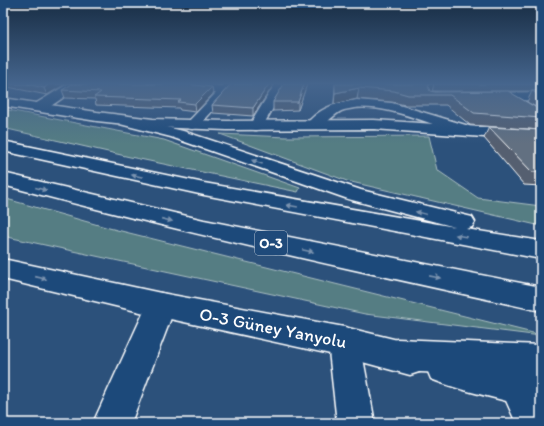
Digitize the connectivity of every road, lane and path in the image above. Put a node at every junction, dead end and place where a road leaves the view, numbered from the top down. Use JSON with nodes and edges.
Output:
{"nodes":[{"id":1,"x":17,"y":104,"type":"edge"},
{"id":2,"x":27,"y":104,"type":"edge"},
{"id":3,"x":45,"y":104,"type":"edge"},
{"id":4,"x":213,"y":104,"type":"edge"},
{"id":5,"x":269,"y":104,"type":"edge"},
{"id":6,"x":519,"y":104,"type":"edge"},
{"id":7,"x":40,"y":107,"type":"junction"},
{"id":8,"x":442,"y":108,"type":"dead end"},
{"id":9,"x":530,"y":110,"type":"edge"},
{"id":10,"x":126,"y":121,"type":"junction"},
{"id":11,"x":192,"y":125,"type":"junction"},
{"id":12,"x":313,"y":125,"type":"junction"},
{"id":13,"x":256,"y":126,"type":"junction"},
{"id":14,"x":464,"y":129,"type":"junction"},
{"id":15,"x":541,"y":136,"type":"edge"},
{"id":16,"x":3,"y":146,"type":"edge"},
{"id":17,"x":3,"y":180,"type":"edge"},
{"id":18,"x":541,"y":241,"type":"edge"},
{"id":19,"x":541,"y":250,"type":"edge"},
{"id":20,"x":3,"y":269,"type":"edge"},
{"id":21,"x":541,"y":299,"type":"edge"},
{"id":22,"x":161,"y":306,"type":"junction"},
{"id":23,"x":344,"y":342,"type":"junction"},
{"id":24,"x":533,"y":380,"type":"edge"},
{"id":25,"x":112,"y":423,"type":"edge"},
{"id":26,"x":356,"y":423,"type":"edge"},
{"id":27,"x":536,"y":423,"type":"edge"}],
"edges":[{"from":1,"to":7,"type":"main road"},
{"from":2,"to":7,"type":"main road"},
{"from":3,"to":7,"type":"main road"},
{"from":4,"to":11,"type":"main road"},
{"from":5,"to":13,"type":"main road"},
{"from":6,"to":9,"type":"main road"},
{"from":7,"to":10,"type":"main road"},
{"from":8,"to":14,"type":"main road"},
{"from":10,"to":11,"type":"main road"},
{"from":18,"to":10,"type":"main road","one_way":true},
{"from":11,"to":13,"type":"main road"},
{"from":12,"to":13,"type":"main road"},
{"from":12,"to":14,"type":"main road"},
{"from":12,"to":14,"type":"main road"},
{"from":14,"to":15,"type":"main road"},
{"from":19,"to":16,"type":"main road","one_way":true},
{"from":17,"to":21,"type":"main road","number":"O-3","one_way":true},
{"from":20,"to":22,"type":"main road","name":"O-3 Güney Yanyolu","one_way":true},
{"from":22,"to":23,"type":"main road","name":"O-3 Güney Yanyolu"},
{"from":22,"to":25,"type":"main road"},
{"from":23,"to":24,"type":"main road","name":"O-3 Güney Yanyolu"},
{"from":23,"to":26,"type":"main road"},
{"from":24,"to":27,"type":"main road"}]}
